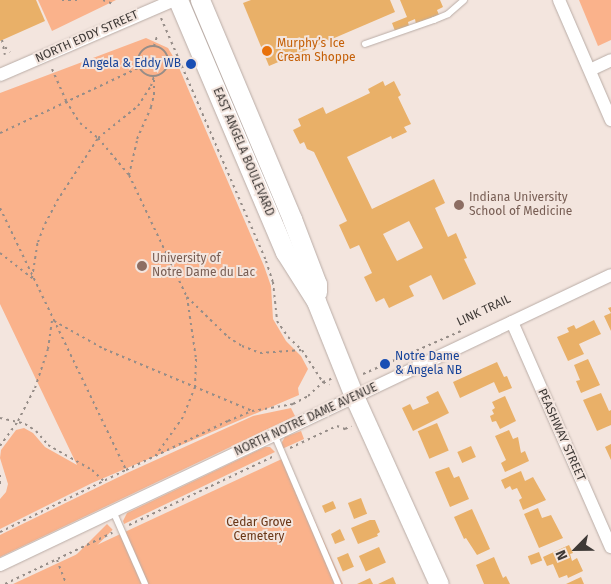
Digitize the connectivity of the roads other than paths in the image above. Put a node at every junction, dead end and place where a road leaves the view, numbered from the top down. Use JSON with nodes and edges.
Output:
{"nodes":[{"id":1,"x":174,"y":0,"type":"edge"},
{"id":2,"x":178,"y":0,"type":"edge"},
{"id":3,"x":200,"y":0,"type":"edge"},
{"id":4,"x":464,"y":0,"type":"edge"},
{"id":5,"x":559,"y":0,"type":"edge"},
{"id":6,"x":365,"y":44,"type":"dead end"},
{"id":7,"x":611,"y":60,"type":"edge"},
{"id":8,"x":590,"y":70,"type":"junction"},
{"id":9,"x":0,"y":75,"type":"edge"},
{"id":10,"x":611,"y":120,"type":"edge"},
{"id":11,"x":611,"y":275,"type":"edge"},
{"id":12,"x":316,"y":301,"type":"junction"},
{"id":13,"x":512,"y":322,"type":"junction"},
{"id":14,"x":354,"y":396,"type":"junction"},
{"id":15,"x":274,"y":434,"type":"junction"},
{"id":16,"x":113,"y":511,"type":"junction"},
{"id":17,"x":611,"y":547,"type":"edge"},
{"id":18,"x":0,"y":565,"type":"edge"},
{"id":19,"x":145,"y":584,"type":"edge"},
{"id":20,"x":338,"y":584,"type":"edge"},
{"id":21,"x":439,"y":584,"type":"edge"}],
"edges":[{"from":1,"to":9,"type":"street","name":"NORTH EDDY STREET"},
{"from":2,"to":12,"type":"main road","name":"EAST ANGELA BOULEVARD"},
{"from":3,"to":12,"type":"main road","name":"EAST ANGELA BOULEVARD"},
{"from":4,"to":6,"type":"lane"},
{"from":5,"to":8,"type":"street"},
{"from":7,"to":8,"type":"street"},
{"from":8,"to":10,"type":"street"},
{"from":11,"to":13,"type":"street","name":"NORTH NOTRE DAME AVENUE"},
{"from":12,"to":14,"type":"main road","name":"EAST ANGELA BOULEVARD"},
{"from":13,"to":14,"type":"street","name":"NORTH NOTRE DAME AVENUE"},
{"from":13,"to":17,"type":"street","name":"PEASHWAY STREET"},
{"from":14,"to":15,"type":"street","name":"NORTH NOTRE DAME AVENUE"},
{"from":14,"to":21,"type":"main road","name":"EAST ANGELA BOULEVARD"},
{"from":15,"to":16,"type":"street","name":"NORTH NOTRE DAME AVENUE"},
{"from":15,"to":20,"type":"lane"},
{"from":16,"to":18,"type":"street","name":"NORTH NOTRE DAME AVENUE"},
{"from":16,"to":19,"type":"lane"}]}
